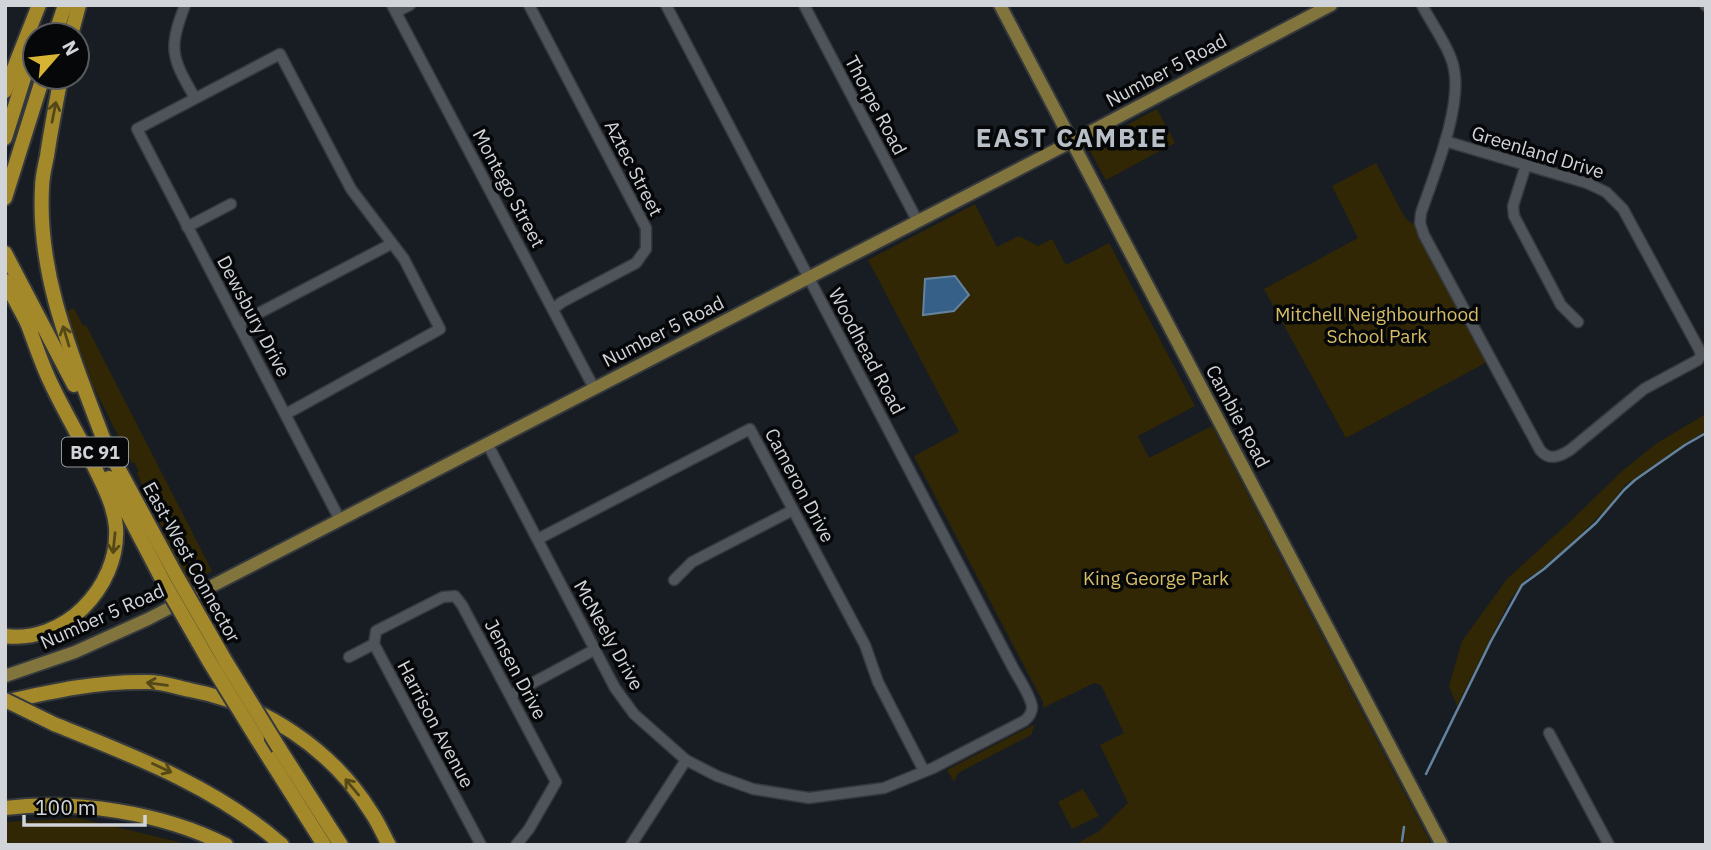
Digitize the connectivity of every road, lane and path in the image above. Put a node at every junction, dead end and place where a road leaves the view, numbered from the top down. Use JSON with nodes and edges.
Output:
{"nodes":[{"id":1,"x":39,"y":5,"type":"edge"},
{"id":2,"x":185,"y":5,"type":"edge"},
{"id":3,"x":410,"y":5,"type":"edge"},
{"id":4,"x":529,"y":5,"type":"edge"},
{"id":5,"x":666,"y":5,"type":"edge"},
{"id":6,"x":804,"y":5,"type":"edge"},
{"id":7,"x":1000,"y":5,"type":"edge"},
{"id":8,"x":1331,"y":5,"type":"edge"},
{"id":9,"x":1422,"y":5,"type":"edge"},
{"id":10,"x":394,"y":9,"type":"edge"},
{"id":11,"x":21,"y":87,"type":"edge"},
{"id":12,"x":5,"y":91,"type":"edge"},
{"id":13,"x":39,"y":91,"type":"edge"},
{"id":14,"x":58,"y":91,"type":"edge"},
{"id":15,"x":195,"y":98,"type":"junction"},
{"id":16,"x":5,"y":138,"type":"edge"},
{"id":17,"x":1444,"y":141,"type":"junction"},
{"id":18,"x":1071,"y":142,"type":"junction"},
{"id":19,"x":1526,"y":165,"type":"junction"},
{"id":20,"x":5,"y":198,"type":"edge"},
{"id":21,"x":231,"y":204,"type":"dead end"},
{"id":22,"x":917,"y":220,"type":"junction"},
{"id":23,"x":187,"y":227,"type":"junction"},
{"id":24,"x":391,"y":244,"type":"junction"},
{"id":25,"x":5,"y":253,"type":"edge"},
{"id":26,"x":808,"y":278,"type":"junction"},
{"id":27,"x":13,"y":281,"type":"edge"},
{"id":28,"x":553,"y":309,"type":"junction"},
{"id":29,"x":27,"y":322,"type":"junction"},
{"id":30,"x":1578,"y":322,"type":"dead end"},
{"id":31,"x":238,"y":324,"type":"junction"},
{"id":32,"x":594,"y":388,"type":"junction"},
{"id":33,"x":286,"y":414,"type":"junction"},
{"id":34,"x":487,"y":443,"type":"junction"},
{"id":35,"x":106,"y":446,"type":"junction"},
{"id":36,"x":793,"y":510,"type":"junction"},
{"id":37,"x":340,"y":520,"type":"junction"},
{"id":38,"x":538,"y":539,"type":"junction"},
{"id":39,"x":169,"y":578,"type":"junction"},
{"id":40,"x":674,"y":580,"type":"dead end"},
{"id":41,"x":5,"y":636,"type":"edge"},
{"id":42,"x":374,"y":644,"type":"junction"},
{"id":43,"x":594,"y":650,"type":"junction"},
{"id":44,"x":349,"y":657,"type":"dead end"},
{"id":45,"x":5,"y":676,"type":"edge"},
{"id":46,"x":509,"y":695,"type":"junction"},
{"id":47,"x":5,"y":701,"type":"edge"},
{"id":48,"x":1030,"y":714,"type":"joint"},
{"id":49,"x":1549,"y":733,"type":"dead end"},
{"id":50,"x":685,"y":760,"type":"junction"},
{"id":51,"x":924,"y":771,"type":"junction"},
{"id":52,"x":5,"y":808,"type":"edge"},
{"id":53,"x":226,"y":845,"type":"edge"},
{"id":54,"x":282,"y":845,"type":"edge"},
{"id":55,"x":324,"y":845,"type":"edge"},
{"id":56,"x":341,"y":845,"type":"edge"},
{"id":57,"x":388,"y":845,"type":"edge"},
{"id":58,"x":481,"y":845,"type":"edge"},
{"id":59,"x":516,"y":845,"type":"edge"},
{"id":60,"x":631,"y":845,"type":"edge"},
{"id":61,"x":1442,"y":845,"type":"edge"},
{"id":62,"x":1609,"y":845,"type":"edge"}],
"edges":[{"from":1,"to":12,"type":"highway"},
{"from":2,"to":15,"type":"street"},
{"from":3,"to":10,"type":"street"},
{"from":4,"to":28,"type":"street","name":"Aztec Street"},
{"from":5,"to":26,"type":"street","name":"Woodhead Road"},
{"from":6,"to":22,"type":"street","name":"Thorpe Road"},
{"from":7,"to":18,"type":"main road","name":"Cambie Road"},
{"from":8,"to":18,"type":"main road","name":"Number 5 Road"},
{"from":9,"to":17,"type":"street","name":"Greenland Drive"},
{"from":10,"to":28,"type":"street","name":"Montego Street"},
{"from":11,"to":16,"type":"highway"},
{"from":13,"to":20,"type":"highway"},
{"from":35,"to":14,"type":"highway","one_way":true},
{"from":15,"to":23,"type":"street","name":"Dewsbury Drive"},
{"from":15,"to":24,"type":"street"},
{"from":17,"to":19,"type":"street","name":"Greenland Drive"},
{"from":17,"to":19,"type":"street","name":"Greenland Drive"},
{"from":18,"to":22,"type":"main road","name":"Number 5 Road"},
{"from":18,"to":61,"type":"main road","name":"Cambie Road"},
{"from":19,"to":30,"type":"street"},
{"from":21,"to":23,"type":"street"},
{"from":22,"to":26,"type":"main road","name":"Number 5 Road"},
{"from":23,"to":31,"type":"street","name":"Dewsbury Drive"},
{"from":24,"to":31,"type":"street"},
{"from":24,"to":33,"type":"street"},
{"from":25,"to":27,"type":"highway","name":"East-West Connector","number":"BC 91"},
{"from":26,"to":32,"type":"main road","name":"Number 5 Road"},
{"from":26,"to":48,"type":"street","name":"Woodhead Road"},
{"from":27,"to":29,"type":"highway","name":"East-West Connector","number":"BC 91"},
{"from":27,"to":35,"type":"highway","name":"East-West Connector","number":"BC 91"},
{"from":28,"to":32,"type":"street","name":"Montego Street"},
{"from":29,"to":39,"type":"highway","name":"East-West Connector","number":"BC 91"},
{"from":29,"to":41,"type":"highway","one_way":true},
{"from":31,"to":33,"type":"street","name":"Dewsbury Drive"},
{"from":32,"to":34,"type":"main road","name":"Number 5 Road"},
{"from":33,"to":37,"type":"street","name":"Dewsbury Drive"},
{"from":34,"to":37,"type":"main road","name":"Number 5 Road"},
{"from":34,"to":38,"type":"street","name":"McNeely Drive"},
{"from":35,"to":39,"type":"highway","name":"East-West Connector","number":"BC 91"},
{"from":36,"to":38,"type":"street","name":"Cameron Drive"},
{"from":36,"to":40,"type":"street"},
{"from":36,"to":51,"type":"street","name":"Cameron Drive"},
{"from":37,"to":45,"type":"main road","name":"Number 5 Road"},
{"from":38,"to":43,"type":"street","name":"McNeely Drive"},
{"from":39,"to":55,"type":"highway","name":"East-West Connector","number":"BC 91","bridge":true},
{"from":39,"to":56,"type":"highway","name":"East-West Connector","number":"BC 91","bridge":true},
{"from":42,"to":44,"type":"street"},
{"from":42,"to":46,"type":"street","name":"Jensen Drive"},
{"from":42,"to":58,"type":"street","name":"Harrison Avenue"},
{"from":43,"to":46,"type":"street"},
{"from":43,"to":50,"type":"street","name":"McNeely Drive"},
{"from":46,"to":59,"type":"street","name":"Jensen Drive"},
{"from":47,"to":54,"type":"highway","one_way":true,"bridge":true},
{"from":57,"to":47,"type":"highway","one_way":true},
{"from":48,"to":51,"type":"street","name":"McNeely Drive"},
{"from":49,"to":62,"type":"street"},
{"from":50,"to":51,"type":"street","name":"McNeely Drive"},
{"from":50,"to":60,"type":"street"},
{"from":52,"to":53,"type":"highway"}]}
